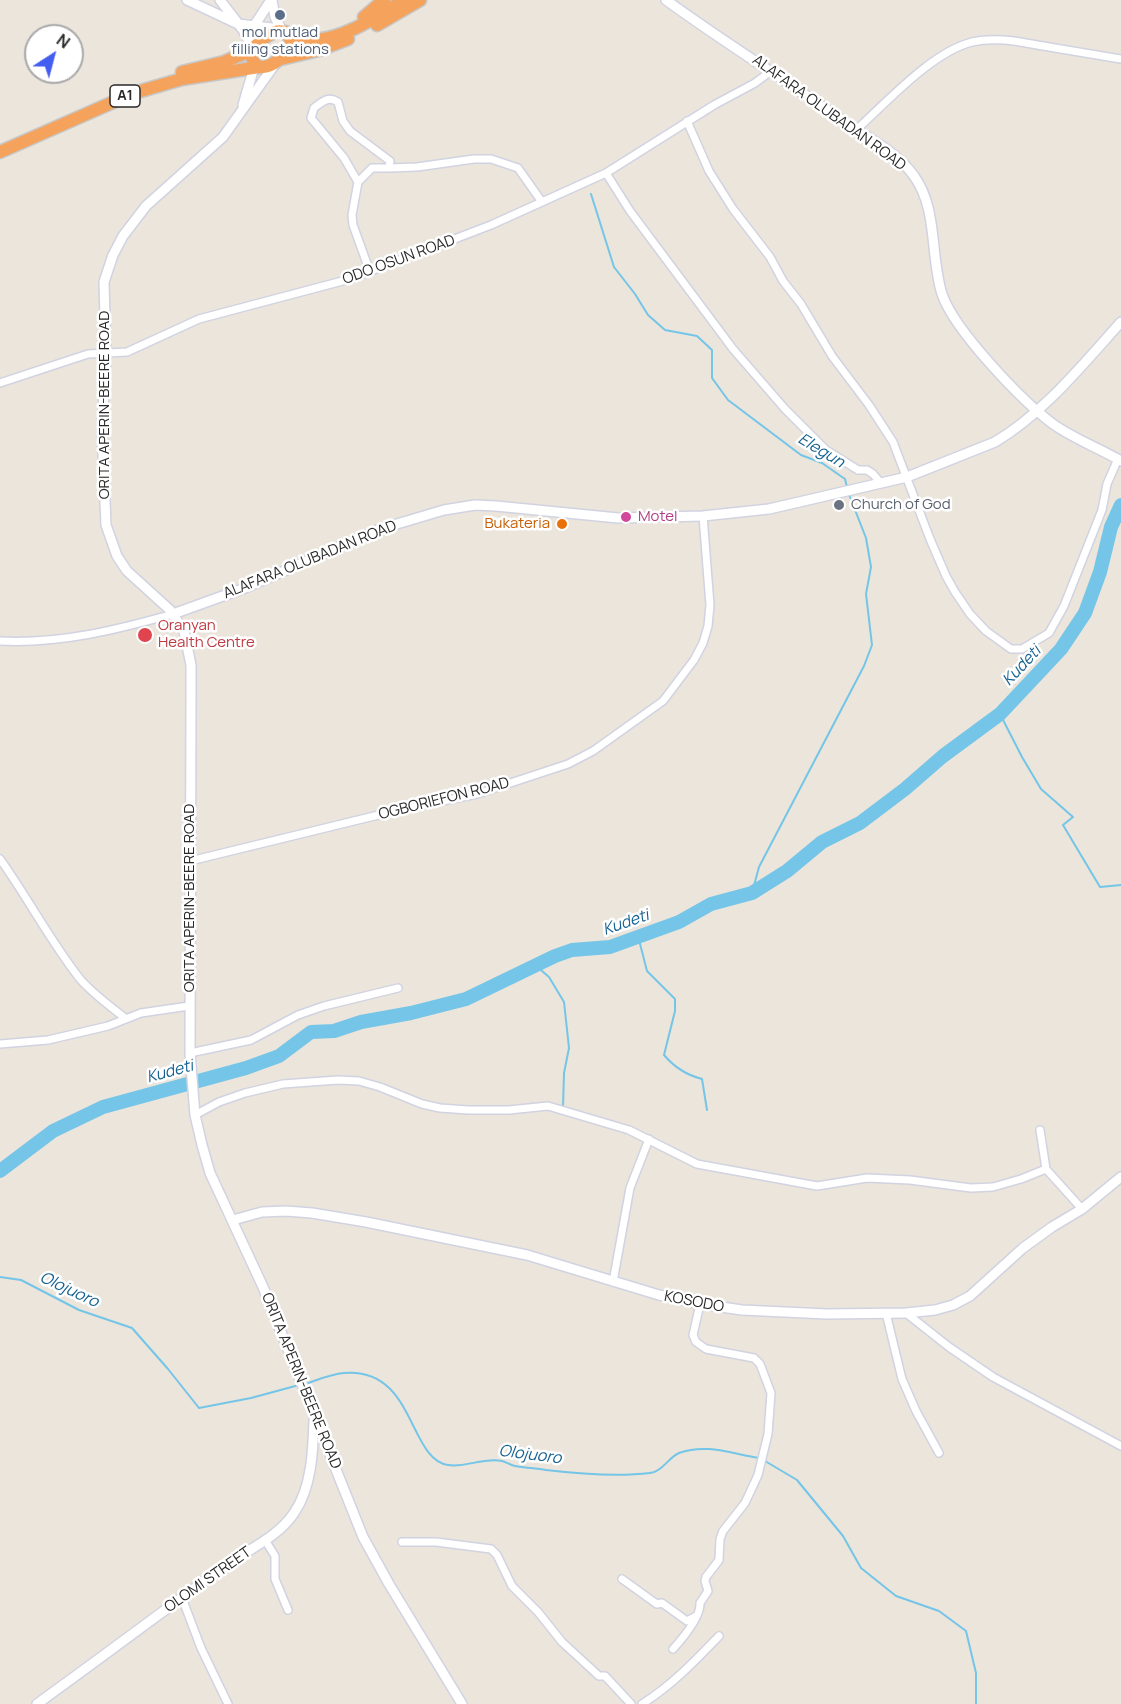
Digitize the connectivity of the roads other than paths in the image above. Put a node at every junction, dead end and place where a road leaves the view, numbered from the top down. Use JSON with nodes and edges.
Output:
{"nodes":[{"id":1,"x":187,"y":0,"type":"edge"},
{"id":2,"x":220,"y":0,"type":"edge"},
{"id":3,"x":271,"y":0,"type":"edge"},
{"id":4,"x":384,"y":0,"type":"edge"},
{"id":5,"x":404,"y":0,"type":"edge"},
{"id":6,"x":420,"y":0,"type":"edge"},
{"id":7,"x":666,"y":0,"type":"edge"},
{"id":8,"x":238,"y":24,"type":"junction"},
{"id":9,"x":254,"y":26,"type":"junction"},
{"id":10,"x":283,"y":32,"type":"junction"},
{"id":11,"x":347,"y":34,"type":"junction"},
{"id":12,"x":253,"y":50,"type":"junction"},
{"id":13,"x":279,"y":59,"type":"junction"},
{"id":14,"x":1121,"y":59,"type":"edge"},
{"id":15,"x":256,"y":66,"type":"junction"},
{"id":16,"x":771,"y":71,"type":"junction"},
{"id":17,"x":94,"y":106,"type":"junction"},
{"id":18,"x":241,"y":113,"type":"junction"},
{"id":19,"x":687,"y":121,"type":"junction"},
{"id":20,"x":856,"y":130,"type":"junction"},
{"id":21,"x":0,"y":143,"type":"edge"},
{"id":22,"x":0,"y":152,"type":"edge"},
{"id":23,"x":390,"y":168,"type":"junction"},
{"id":24,"x":606,"y":173,"type":"junction"},
{"id":25,"x":358,"y":182,"type":"junction"},
{"id":26,"x":542,"y":202,"type":"junction"},
{"id":27,"x":370,"y":272,"type":"junction"},
{"id":28,"x":1121,"y":322,"type":"edge"},
{"id":29,"x":106,"y":354,"type":"junction"},
{"id":30,"x":0,"y":384,"type":"edge"},
{"id":31,"x":1037,"y":410,"type":"junction"},
{"id":32,"x":1119,"y":460,"type":"edge"},
{"id":33,"x":907,"y":477,"type":"junction"},
{"id":34,"x":881,"y":483,"type":"junction"},
{"id":35,"x":703,"y":516,"type":"junction"},
{"id":36,"x":173,"y":614,"type":"junction"},
{"id":37,"x":0,"y":641,"type":"edge"},
{"id":38,"x":0,"y":859,"type":"edge"},
{"id":39,"x":190,"y":861,"type":"junction"},
{"id":40,"x":398,"y":988,"type":"dead end"},
{"id":41,"x":189,"y":1006,"type":"junction"},
{"id":42,"x":125,"y":1018,"type":"junction"},
{"id":43,"x":0,"y":1044,"type":"edge"},
{"id":44,"x":190,"y":1053,"type":"junction"},
{"id":45,"x":195,"y":1115,"type":"junction"},
{"id":46,"x":1040,"y":1130,"type":"dead end"},
{"id":47,"x":649,"y":1139,"type":"junction"},
{"id":48,"x":1046,"y":1169,"type":"junction"},
{"id":49,"x":1121,"y":1177,"type":"edge"},
{"id":50,"x":1082,"y":1209,"type":"junction"},
{"id":51,"x":233,"y":1220,"type":"junction"},
{"id":52,"x":613,"y":1282,"type":"junction"},
{"id":53,"x":700,"y":1304,"type":"junction"},
{"id":54,"x":906,"y":1312,"type":"junction"},
{"id":55,"x":886,"y":1313,"type":"junction"},
{"id":56,"x":314,"y":1414,"type":"junction"},
{"id":57,"x":1121,"y":1446,"type":"edge"},
{"id":58,"x":939,"y":1453,"type":"dead end"},
{"id":59,"x":265,"y":1540,"type":"junction"},
{"id":60,"x":402,"y":1542,"type":"dead end"},
{"id":61,"x":622,"y":1579,"type":"dead end"},
{"id":62,"x":182,"y":1598,"type":"junction"},
{"id":63,"x":288,"y":1610,"type":"dead end"},
{"id":64,"x":696,"y":1616,"type":"junction"},
{"id":65,"x":719,"y":1636,"type":"dead end"},
{"id":66,"x":673,"y":1649,"type":"dead end"},
{"id":67,"x":37,"y":1704,"type":"edge"},
{"id":68,"x":228,"y":1704,"type":"edge"},
{"id":69,"x":462,"y":1704,"type":"edge"},
{"id":70,"x":631,"y":1704,"type":"edge"},
{"id":71,"x":642,"y":1704,"type":"edge"}],
"edges":[{"from":1,"to":8,"type":"main road"},
{"from":2,"to":8,"type":"main road"},
{"from":3,"to":9,"type":"main road"},
{"from":3,"to":10,"type":"main road"},
{"from":4,"to":11,"type":"highway"},
{"from":5,"to":11,"type":"highway"},
{"from":6,"to":11,"type":"highway"},
{"from":7,"to":16,"type":"main road","name":"ALAFARA OLUBADAN ROAD"},
{"from":8,"to":9,"type":"main road"},
{"from":8,"to":12,"type":"main road"},
{"from":9,"to":10,"type":"main road"},
{"from":10,"to":11,"type":"highway"},
{"from":10,"to":12,"type":"highway"},
{"from":10,"to":13,"type":"highway"},
{"from":11,"to":13,"type":"highway"},
{"from":12,"to":15,"type":"highway"},
{"from":12,"to":17,"type":"highway","number":"A1"},
{"from":13,"to":15,"type":"highway"},
{"from":13,"to":18,"type":"main road","name":"ORITA APERIN-BEERE ROAD"},
{"from":14,"to":20,"type":"street"},
{"from":15,"to":17,"type":"highway","number":"A1"},
{"from":15,"to":18,"type":"main road","name":"ORITA APERIN-BEERE ROAD"},
{"from":16,"to":19,"type":"street","name":"ODO OSUN ROAD"},
{"from":16,"to":20,"type":"main road","name":"ALAFARA OLUBADAN ROAD"},
{"from":17,"to":21,"type":"highway","number":"A1"},
{"from":17,"to":22,"type":"highway","number":"A1"},
{"from":18,"to":29,"type":"main road","name":"ORITA APERIN-BEERE ROAD"},
{"from":19,"to":24,"type":"street","name":"ODO OSUN ROAD"},
{"from":19,"to":33,"type":"street"},
{"from":20,"to":31,"type":"main road","name":"ALAFARA OLUBADAN ROAD"},
{"from":23,"to":25,"type":"street"},
{"from":23,"to":25,"type":"street"},
{"from":23,"to":26,"type":"street"},
{"from":24,"to":26,"type":"street","name":"ODO OSUN ROAD"},
{"from":24,"to":34,"type":"street"},
{"from":25,"to":27,"type":"street"},
{"from":26,"to":27,"type":"street","name":"ODO OSUN ROAD"},
{"from":27,"to":29,"type":"street","name":"ODO OSUN ROAD"},
{"from":28,"to":31,"type":"main road","name":"ALAFARA OLUBADAN ROAD"},
{"from":29,"to":30,"type":"street","name":"ODO OSUN ROAD"},
{"from":29,"to":36,"type":"main road","name":"ORITA APERIN-BEERE ROAD"},
{"from":31,"to":32,"type":"main road","name":"ALAFARA OLUBADAN ROAD"},
{"from":31,"to":33,"type":"main road","name":"ALAFARA OLUBADAN ROAD"},
{"from":32,"to":33,"type":"street"},
{"from":33,"to":34,"type":"main road","name":"ALAFARA OLUBADAN ROAD"},
{"from":34,"to":35,"type":"main road","name":"ALAFARA OLUBADAN ROAD"},
{"from":35,"to":36,"type":"main road","name":"ALAFARA OLUBADAN ROAD"},
{"from":35,"to":39,"type":"street","name":"OGBORIEFON ROAD"},
{"from":36,"to":37,"type":"street"},
{"from":36,"to":39,"type":"main road","name":"ORITA APERIN-BEERE ROAD"},
{"from":38,"to":42,"type":"street"},
{"from":39,"to":41,"type":"main road","name":"ORITA APERIN-BEERE ROAD"},
{"from":40,"to":44,"type":"street"},
{"from":41,"to":42,"type":"street"},
{"from":41,"to":44,"type":"main road","name":"ORITA APERIN-BEERE ROAD"},
{"from":42,"to":43,"type":"street"},
{"from":44,"to":45,"type":"main road","name":"ORITA APERIN-BEERE ROAD"},
{"from":45,"to":47,"type":"street"},
{"from":45,"to":51,"type":"main road","name":"ORITA APERIN-BEERE ROAD"},
{"from":46,"to":48,"type":"street"},
{"from":47,"to":48,"type":"street"},
{"from":47,"to":52,"type":"street"},
{"from":48,"to":50,"type":"street"},
{"from":49,"to":50,"type":"main road","name":"KOSODO"},
{"from":50,"to":54,"type":"main road","name":"KOSODO"},
{"from":51,"to":52,"type":"main road","name":"KOSODO"},
{"from":51,"to":56,"type":"main road","name":"ORITA APERIN-BEERE ROAD"},
{"from":52,"to":53,"type":"main road","name":"KOSODO"},
{"from":53,"to":55,"type":"main road","name":"KOSODO"},
{"from":53,"to":64,"type":"street"},
{"from":54,"to":55,"type":"main road","name":"KOSODO"},
{"from":54,"to":57,"type":"street"},
{"from":55,"to":58,"type":"street"},
{"from":56,"to":59,"type":"main road","name":"OLOMI STREET"},
{"from":56,"to":69,"type":"main road","name":"ORITA APERIN-BEERE ROAD"},
{"from":59,"to":62,"type":"main road","name":"OLOMI STREET"},
{"from":59,"to":63,"type":"street"},
{"from":60,"to":70,"type":"street"},
{"from":61,"to":64,"type":"street"},
{"from":62,"to":67,"type":"main road","name":"OLOMI STREET"},
{"from":62,"to":68,"type":"street"},
{"from":64,"to":66,"type":"street"},
{"from":65,"to":71,"type":"street"}]}
